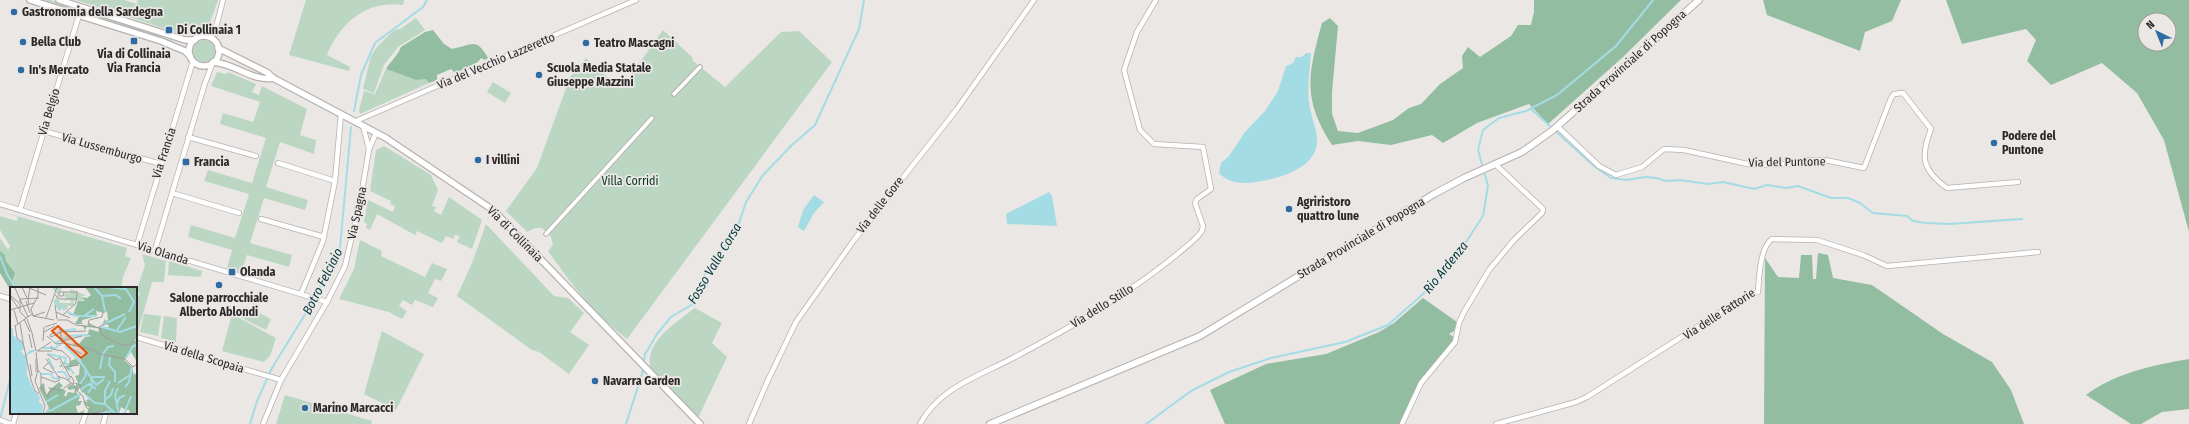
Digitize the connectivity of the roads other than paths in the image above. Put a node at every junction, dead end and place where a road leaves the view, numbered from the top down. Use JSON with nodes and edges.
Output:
{"nodes":[{"id":1,"x":30,"y":0,"type":"edge"},
{"id":2,"x":59,"y":0,"type":"edge"},
{"id":3,"x":223,"y":0,"type":"edge"},
{"id":4,"x":636,"y":0,"type":"edge"},
{"id":5,"x":1034,"y":0,"type":"edge"},
{"id":6,"x":1156,"y":0,"type":"edge"},
{"id":7,"x":1699,"y":0,"type":"edge"},
{"id":8,"x":79,"y":15,"type":"junction"},
{"id":9,"x":210,"y":37,"type":"junction"},
{"id":10,"x":195,"y":40,"type":"junction"},
{"id":11,"x":218,"y":48,"type":"junction"},
{"id":12,"x":192,"y":59,"type":"junction"},
{"id":13,"x":213,"y":62,"type":"junction"},
{"id":14,"x":700,"y":67,"type":"dead end"},
{"id":15,"x":273,"y":78,"type":"junction"},
{"id":16,"x":674,"y":94,"type":"dead end"},
{"id":17,"x":341,"y":114,"type":"junction"},
{"id":18,"x":652,"y":118,"type":"dead end"},
{"id":19,"x":356,"y":121,"type":"junction"},
{"id":20,"x":363,"y":126,"type":"junction"},
{"id":21,"x":1557,"y":126,"type":"junction"},
{"id":22,"x":44,"y":131,"type":"junction"},
{"id":23,"x":376,"y":133,"type":"junction"},
{"id":24,"x":188,"y":137,"type":"junction"},
{"id":25,"x":369,"y":149,"type":"junction"},
{"id":26,"x":256,"y":156,"type":"dead end"},
{"id":27,"x":278,"y":163,"type":"dead end"},
{"id":28,"x":161,"y":164,"type":"junction"},
{"id":29,"x":1492,"y":165,"type":"junction"},
{"id":30,"x":335,"y":181,"type":"junction"},
{"id":31,"x":2018,"y":182,"type":"dead end"},
{"id":32,"x":172,"y":193,"type":"junction"},
{"id":33,"x":0,"y":204,"type":"edge"},
{"id":34,"x":20,"y":210,"type":"junction"},
{"id":35,"x":239,"y":213,"type":"dead end"},
{"id":36,"x":261,"y":219,"type":"dead end"},
{"id":37,"x":546,"y":234,"type":"dead end"},
{"id":38,"x":324,"y":237,"type":"junction"},
{"id":39,"x":137,"y":245,"type":"junction"},
{"id":40,"x":155,"y":250,"type":"junction"},
{"id":41,"x":2038,"y":252,"type":"dead end"},
{"id":42,"x":303,"y":294,"type":"junction"},
{"id":43,"x":0,"y":296,"type":"edge"},
{"id":44,"x":10,"y":299,"type":"edge"},
{"id":45,"x":327,"y":302,"type":"junction"},
{"id":46,"x":137,"y":337,"type":"edge"},
{"id":47,"x":281,"y":380,"type":"junction"},
{"id":48,"x":16,"y":414,"type":"edge"},
{"id":49,"x":86,"y":414,"type":"edge"},
{"id":50,"x":106,"y":414,"type":"edge"},
{"id":51,"x":0,"y":420,"type":"edge"},
{"id":52,"x":11,"y":424,"type":"edge"},
{"id":53,"x":82,"y":424,"type":"edge"},
{"id":54,"x":103,"y":424,"type":"edge"},
{"id":55,"x":263,"y":424,"type":"edge"},
{"id":56,"x":700,"y":424,"type":"edge"},
{"id":57,"x":749,"y":424,"type":"edge"},
{"id":58,"x":920,"y":424,"type":"edge"},
{"id":59,"x":990,"y":424,"type":"edge"},
{"id":60,"x":1402,"y":424,"type":"edge"},
{"id":61,"x":1496,"y":424,"type":"edge"}],
"edges":[{"from":1,"to":8,"type":"street"},
{"from":2,"to":10,"type":"street"},
{"from":3,"to":9,"type":"street"},
{"from":4,"to":19,"type":"street","name":"Via del Vecchio Lazzeretto"},
{"from":5,"to":57,"type":"street","name":"Via delle Gore"},
{"from":6,"to":58,"type":"street","name":"Via dello Stillo"},
{"from":7,"to":21,"type":"main road","name":"Strada Provinciale di Popogna"},
{"from":8,"to":12,"type":"street"},
{"from":8,"to":22,"type":"street","name":"Via Belgio"},
{"from":9,"to":10,"type":"street"},
{"from":9,"to":11,"type":"street"},
{"from":10,"to":12,"type":"street"},
{"from":11,"to":13,"type":"street"},
{"from":11,"to":15,"type":"street","name":"Via di Collinaia"},
{"from":12,"to":13,"type":"street"},
{"from":12,"to":28,"type":"street","name":"Via Francia"},
{"from":13,"to":15,"type":"street","name":"Via di Collinaia"},
{"from":13,"to":24,"type":"street","name":"Via Francia"},
{"from":14,"to":16,"type":"street"},
{"from":15,"to":17,"type":"street","name":"Via di Collinaia"},
{"from":17,"to":19,"type":"street","name":"Via di Collinaia"},
{"from":17,"to":30,"type":"street"},
{"from":18,"to":37,"type":"street"},
{"from":19,"to":20,"type":"street","name":"Via di Collinaia"},
{"from":20,"to":23,"type":"street","name":"Via di Collinaia"},
{"from":20,"to":25,"type":"street","name":"Via Spagna"},
{"from":21,"to":29,"type":"main road","name":"Strada Provinciale di Popogna"},
{"from":21,"to":31,"type":"street","name":"Via del Puntone"},
{"from":22,"to":28,"type":"street","name":"Via Lussemburgo"},
{"from":22,"to":34,"type":"street","name":"Via Belgio"},
{"from":23,"to":25,"type":"street","name":"Via Spagna"},
{"from":23,"to":56,"type":"street","name":"Via di Collinaia"},
{"from":24,"to":26,"type":"street","name":"Via Francia"},
{"from":24,"to":32,"type":"street","name":"Via Francia"},
{"from":25,"to":45,"type":"street","name":"Via Spagna"},
{"from":27,"to":30,"type":"street"},
{"from":28,"to":39,"type":"street","name":"Via Francia"},
{"from":29,"to":59,"type":"main road","name":"Strada Provinciale di Popogna"},
{"from":29,"to":60,"type":"street"},
{"from":30,"to":38,"type":"street"},
{"from":32,"to":35,"type":"street","name":"Via Francia"},
{"from":32,"to":40,"type":"street","name":"Via Francia"},
{"from":33,"to":34,"type":"street","name":"Via Olanda"},
{"from":34,"to":39,"type":"street","name":"Via Olanda"},
{"from":36,"to":38,"type":"street"},
{"from":38,"to":42,"type":"street"},
{"from":39,"to":40,"type":"street","name":"Via Olanda"},
{"from":40,"to":42,"type":"street","name":"Via Olanda"},
{"from":41,"to":61,"type":"street","name":"Via delle Fattorie"},
{"from":42,"to":45,"type":"street","name":"Via Olanda"},
{"from":43,"to":44,"type":"street"},
{"from":45,"to":47,"type":"street","name":"Via Spagna"},
{"from":46,"to":47,"type":"street","name":"Via della Scopaia"},
{"from":47,"to":55,"type":"street","name":"Via Spagna"},
{"from":48,"to":52,"type":"street"},
{"from":49,"to":53,"type":"street"},
{"from":50,"to":54,"type":"street"},
{"from":51,"to":52,"type":"street"}]}
